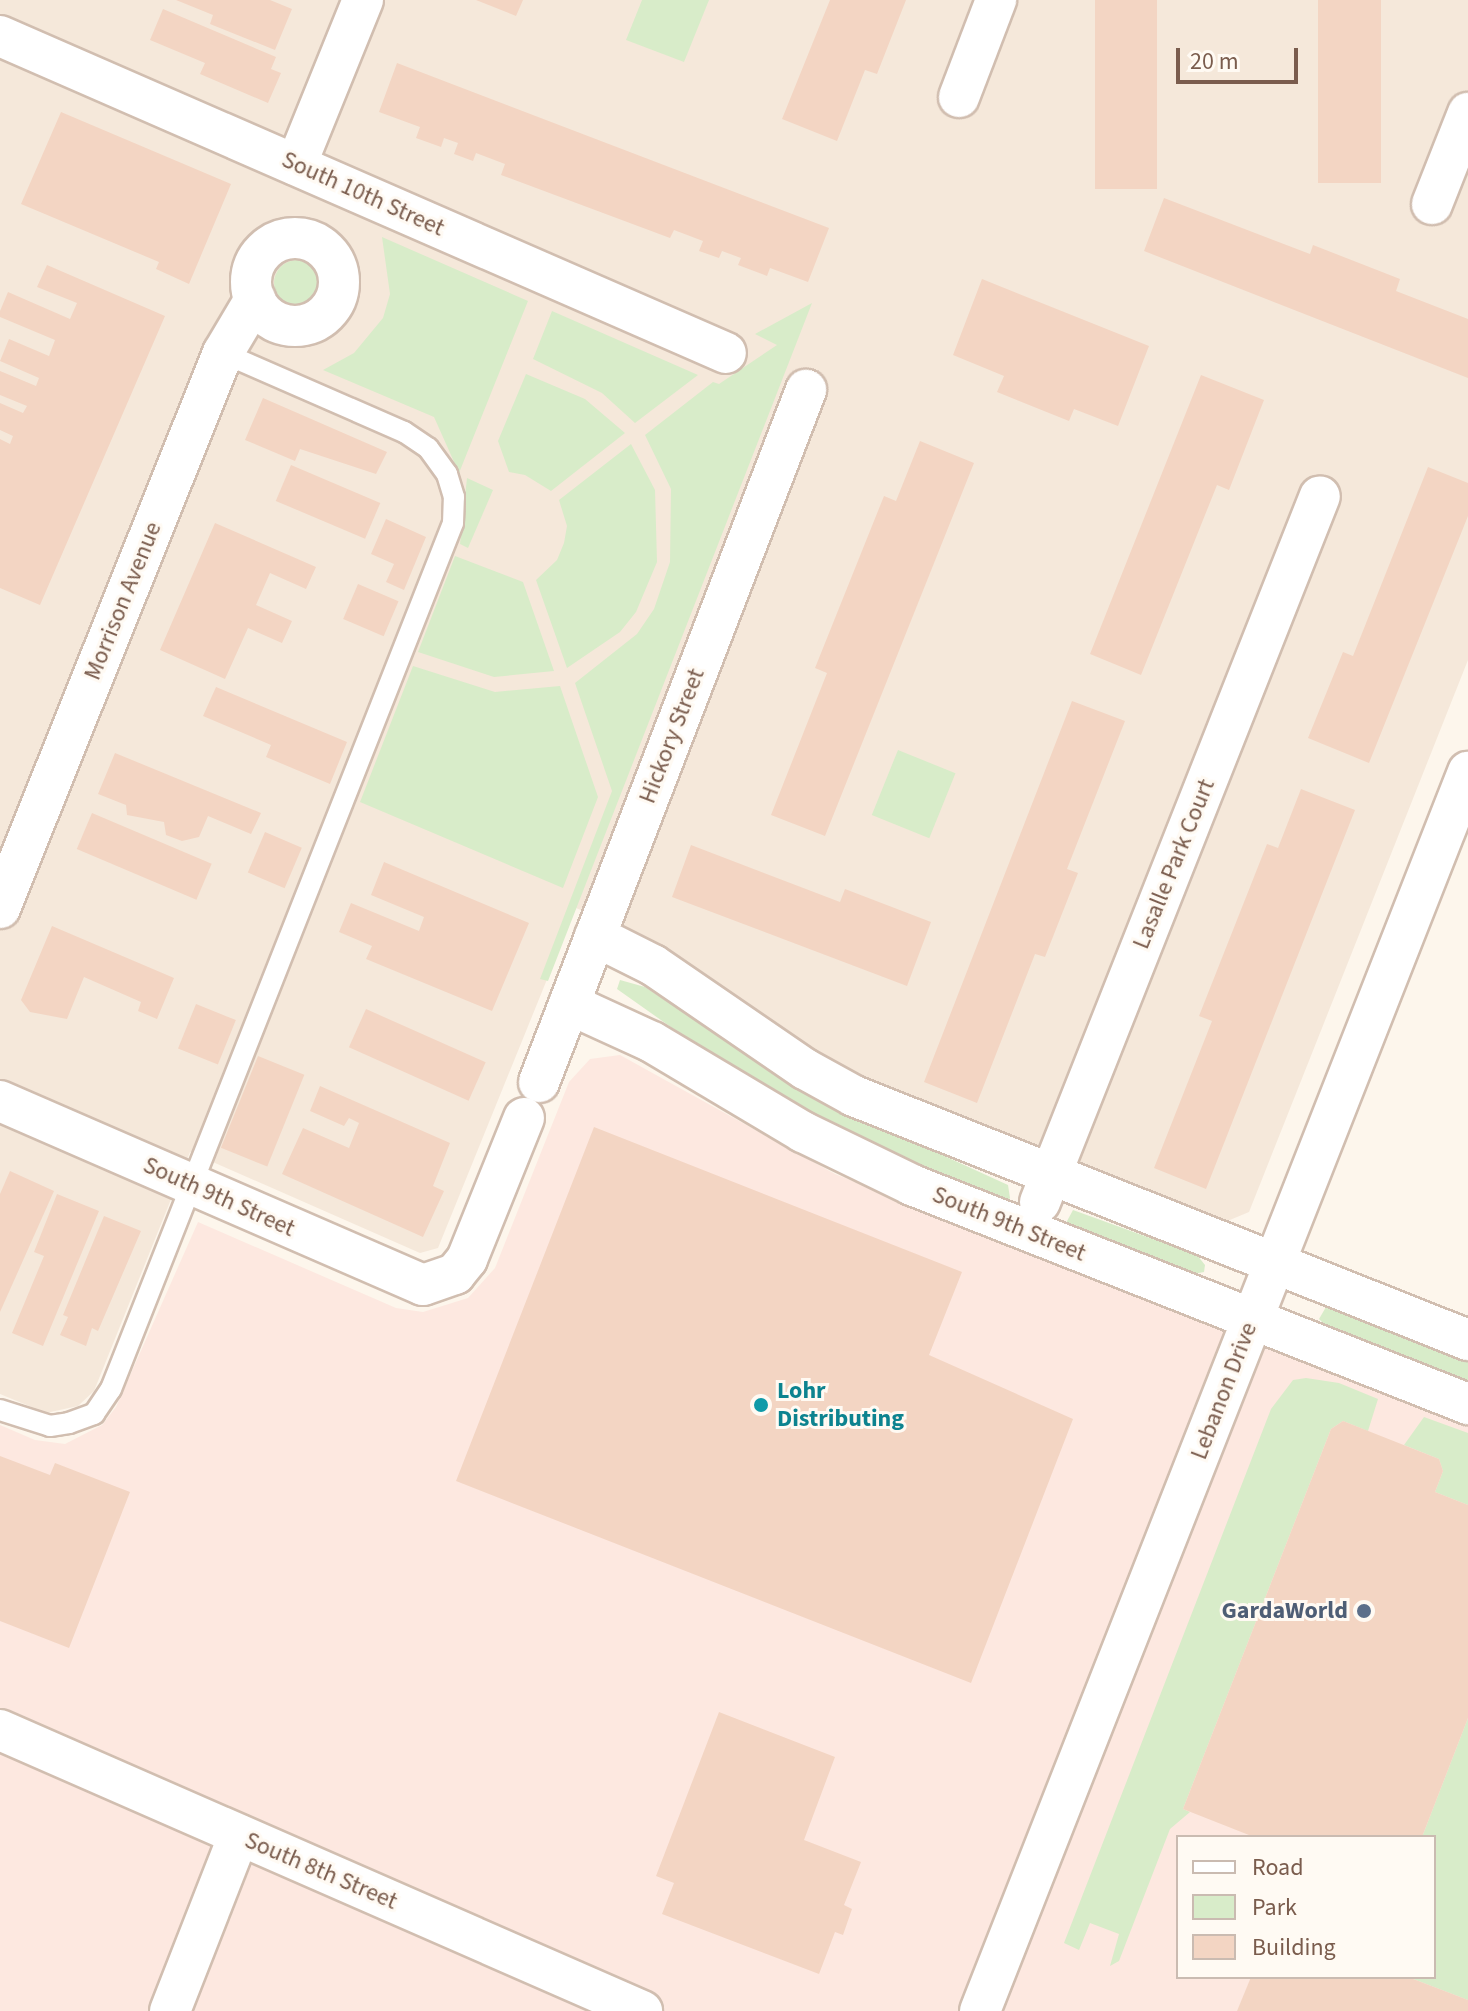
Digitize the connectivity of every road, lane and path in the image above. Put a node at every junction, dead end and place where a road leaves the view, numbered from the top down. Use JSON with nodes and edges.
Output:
{"nodes":[{"id":1,"x":363,"y":0,"type":"edge"},
{"id":2,"x":996,"y":0,"type":"edge"},
{"id":3,"x":0,"y":36,"type":"edge"},
{"id":4,"x":959,"y":97,"type":"dead end"},
{"id":5,"x":1468,"y":113,"type":"edge"},
{"id":6,"x":296,"y":165,"type":"junction"},
{"id":7,"x":1432,"y":204,"type":"dead end"},
{"id":8,"x":255,"y":299,"type":"dead end"},
{"id":9,"x":223,"y":353,"type":"junction"},
{"id":10,"x":726,"y":353,"type":"dead end"},
{"id":11,"x":806,"y":390,"type":"dead end"},
{"id":12,"x":1320,"y":496,"type":"dead end"},
{"id":13,"x":1468,"y":772,"type":"edge"},
{"id":14,"x":0,"y":908,"type":"edge"},
{"id":15,"x":595,"y":936,"type":"junction"},
{"id":16,"x":569,"y":1004,"type":"junction"},
{"id":17,"x":0,"y":1101,"type":"edge"},
{"id":18,"x":1050,"y":1177,"type":"junction"},
{"id":19,"x":192,"y":1186,"type":"junction"},
{"id":20,"x":1028,"y":1232,"type":"junction"},
{"id":21,"x":1274,"y":1264,"type":"junction"},
{"id":22,"x":440,"y":1283,"type":"joint"},
{"id":23,"x":1252,"y":1321,"type":"junction"},
{"id":24,"x":1468,"y":1340,"type":"edge"},
{"id":25,"x":1468,"y":1404,"type":"edge"},
{"id":26,"x":0,"y":1410,"type":"edge"},
{"id":27,"x":0,"y":1730,"type":"edge"},
{"id":28,"x":239,"y":1835,"type":"junction"},
{"id":29,"x":170,"y":2011,"type":"edge"},
{"id":30,"x":642,"y":2011,"type":"edge"},
{"id":31,"x":980,"y":2011,"type":"edge"}],
"edges":[{"from":1,"to":6,"type":"street"},
{"from":2,"to":4,"type":"street"},
{"from":3,"to":6,"type":"street","name":"South 10th Street"},
{"from":5,"to":7,"type":"street"},
{"from":6,"to":10,"type":"street","name":"South 10th Street"},
{"from":8,"to":9,"type":"street","name":"Morrison Avenue"},
{"from":9,"to":14,"type":"street","name":"Morrison Avenue"},
{"from":9,"to":19,"type":"lane"},
{"from":11,"to":15,"type":"street","name":"Hickory Street"},
{"from":12,"to":18,"type":"street","name":"Lasalle Park Court"},
{"from":13,"to":21,"type":"street","name":"Lebanon Drive"},
{"from":15,"to":16,"type":"street","name":"Hickory Street"},
{"from":15,"to":18,"type":"street"},
{"from":16,"to":20,"type":"street","name":"South 9th Street"},
{"from":16,"to":22,"type":"street","name":"Hickory Street"},
{"from":17,"to":19,"type":"street","name":"South 9th Street"},
{"from":18,"to":20,"type":"street","name":"Lasalle Park Court"},
{"from":18,"to":21,"type":"street"},
{"from":19,"to":22,"type":"street","name":"South 9th Street"},
{"from":19,"to":26,"type":"lane"},
{"from":20,"to":23,"type":"street","name":"South 9th Street"},
{"from":21,"to":23,"type":"street","name":"Lebanon Drive"},
{"from":21,"to":24,"type":"street"},
{"from":23,"to":25,"type":"street","name":"South 9th Street"},
{"from":23,"to":31,"type":"street","name":"Lebanon Drive"},
{"from":27,"to":28,"type":"street","name":"South 8th Street"},
{"from":28,"to":29,"type":"street"},
{"from":28,"to":30,"type":"street","name":"South 8th Street"}]}
